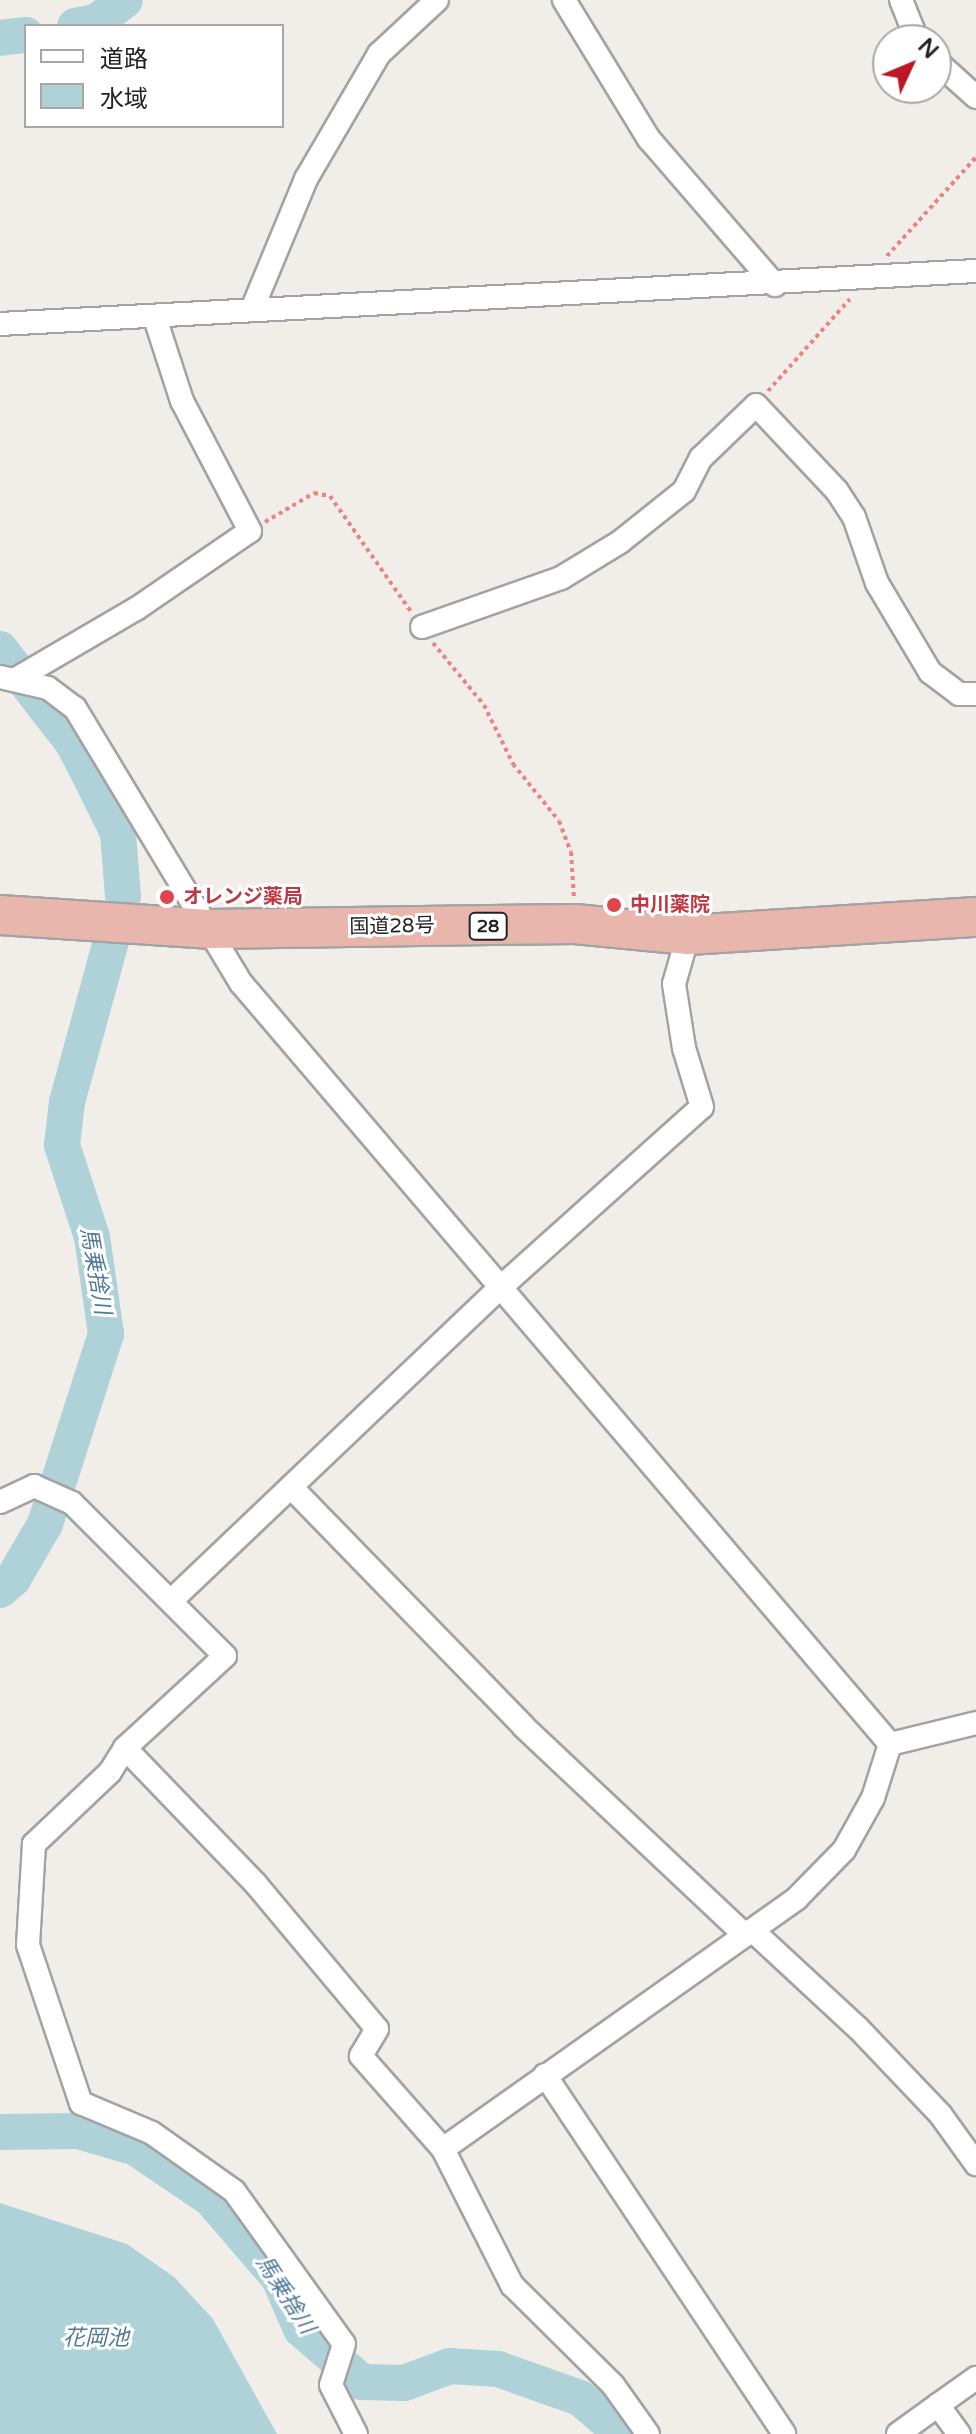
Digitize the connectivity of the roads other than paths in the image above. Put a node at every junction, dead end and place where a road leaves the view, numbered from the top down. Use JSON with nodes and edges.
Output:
{"nodes":[{"id":1,"x":437,"y":0,"type":"edge"},
{"id":2,"x":564,"y":0,"type":"edge"},
{"id":3,"x":901,"y":0,"type":"edge"},
{"id":4,"x":911,"y":24,"type":"edge"},
{"id":5,"x":952,"y":75,"type":"edge"},
{"id":6,"x":976,"y":97,"type":"edge"},
{"id":7,"x":976,"y":271,"type":"edge"},
{"id":8,"x":775,"y":285,"type":"junction"},
{"id":9,"x":253,"y":307,"type":"junction"},
{"id":10,"x":155,"y":318,"type":"junction"},
{"id":11,"x":0,"y":324,"type":"edge"},
{"id":12,"x":422,"y":627,"type":"road end"},
{"id":13,"x":8,"y":678,"type":"edge"},
{"id":14,"x":976,"y":694,"type":"edge"},
{"id":15,"x":0,"y":915,"type":"edge"},
{"id":16,"x":976,"y":917,"type":"edge"},
{"id":17,"x":209,"y":929,"type":"junction"},
{"id":18,"x":688,"y":935,"type":"junction"},
{"id":19,"x":500,"y":1288,"type":"junction"},
{"id":20,"x":291,"y":1487,"type":"junction"},
{"id":21,"x":0,"y":1502,"type":"edge"},
{"id":22,"x":172,"y":1600,"type":"junction"},
{"id":23,"x":976,"y":1723,"type":"edge"},
{"id":24,"x":890,"y":1744,"type":"junction"},
{"id":25,"x":125,"y":1748,"type":"junction"},
{"id":26,"x":748,"y":1933,"type":"junction"},
{"id":27,"x":545,"y":2075,"type":"junction"},
{"id":28,"x":443,"y":2149,"type":"junction"},
{"id":29,"x":976,"y":2164,"type":"edge"},
{"id":30,"x":976,"y":2378,"type":"edge"},
{"id":31,"x":938,"y":2405,"type":"junction"},
{"id":32,"x":356,"y":2434,"type":"edge"},
{"id":33,"x":648,"y":2434,"type":"edge"},
{"id":34,"x":784,"y":2434,"type":"edge"},
{"id":35,"x":898,"y":2434,"type":"edge"},
{"id":36,"x":959,"y":2434,"type":"edge"}],
"edges":[{"from":1,"to":9,"type":"street"},
{"from":2,"to":8,"type":"street"},
{"from":3,"to":4,"type":"street"},
{"from":5,"to":6,"type":"street"},
{"from":7,"to":8,"type":"street"},
{"from":8,"to":9,"type":"street"},
{"from":9,"to":10,"type":"street"},
{"from":10,"to":11,"type":"street"},
{"from":10,"to":13,"type":"street"},
{"from":12,"to":14,"type":"street"},
{"from":13,"to":17,"type":"street"},
{"from":15,"to":17,"type":"highway","name":"国道28号","number":"28"},
{"from":16,"to":18,"type":"highway","name":"国道28号","number":"28"},
{"from":17,"to":18,"type":"highway","name":"国道28号","number":"28"},
{"from":17,"to":19,"type":"street"},
{"from":18,"to":19,"type":"street"},
{"from":19,"to":20,"type":"street"},
{"from":19,"to":24,"type":"street"},
{"from":20,"to":22,"type":"street"},
{"from":20,"to":26,"type":"street"},
{"from":21,"to":22,"type":"street"},
{"from":22,"to":25,"type":"street"},
{"from":23,"to":24,"type":"street"},
{"from":24,"to":26,"type":"street"},
{"from":25,"to":28,"type":"street"},
{"from":25,"to":32,"type":"street"},
{"from":26,"to":27,"type":"street"},
{"from":26,"to":29,"type":"street"},
{"from":27,"to":28,"type":"street"},
{"from":27,"to":34,"type":"street"},
{"from":28,"to":33,"type":"street"},
{"from":30,"to":31,"type":"street"},
{"from":31,"to":35,"type":"street"},
{"from":31,"to":36,"type":"street"}]}
